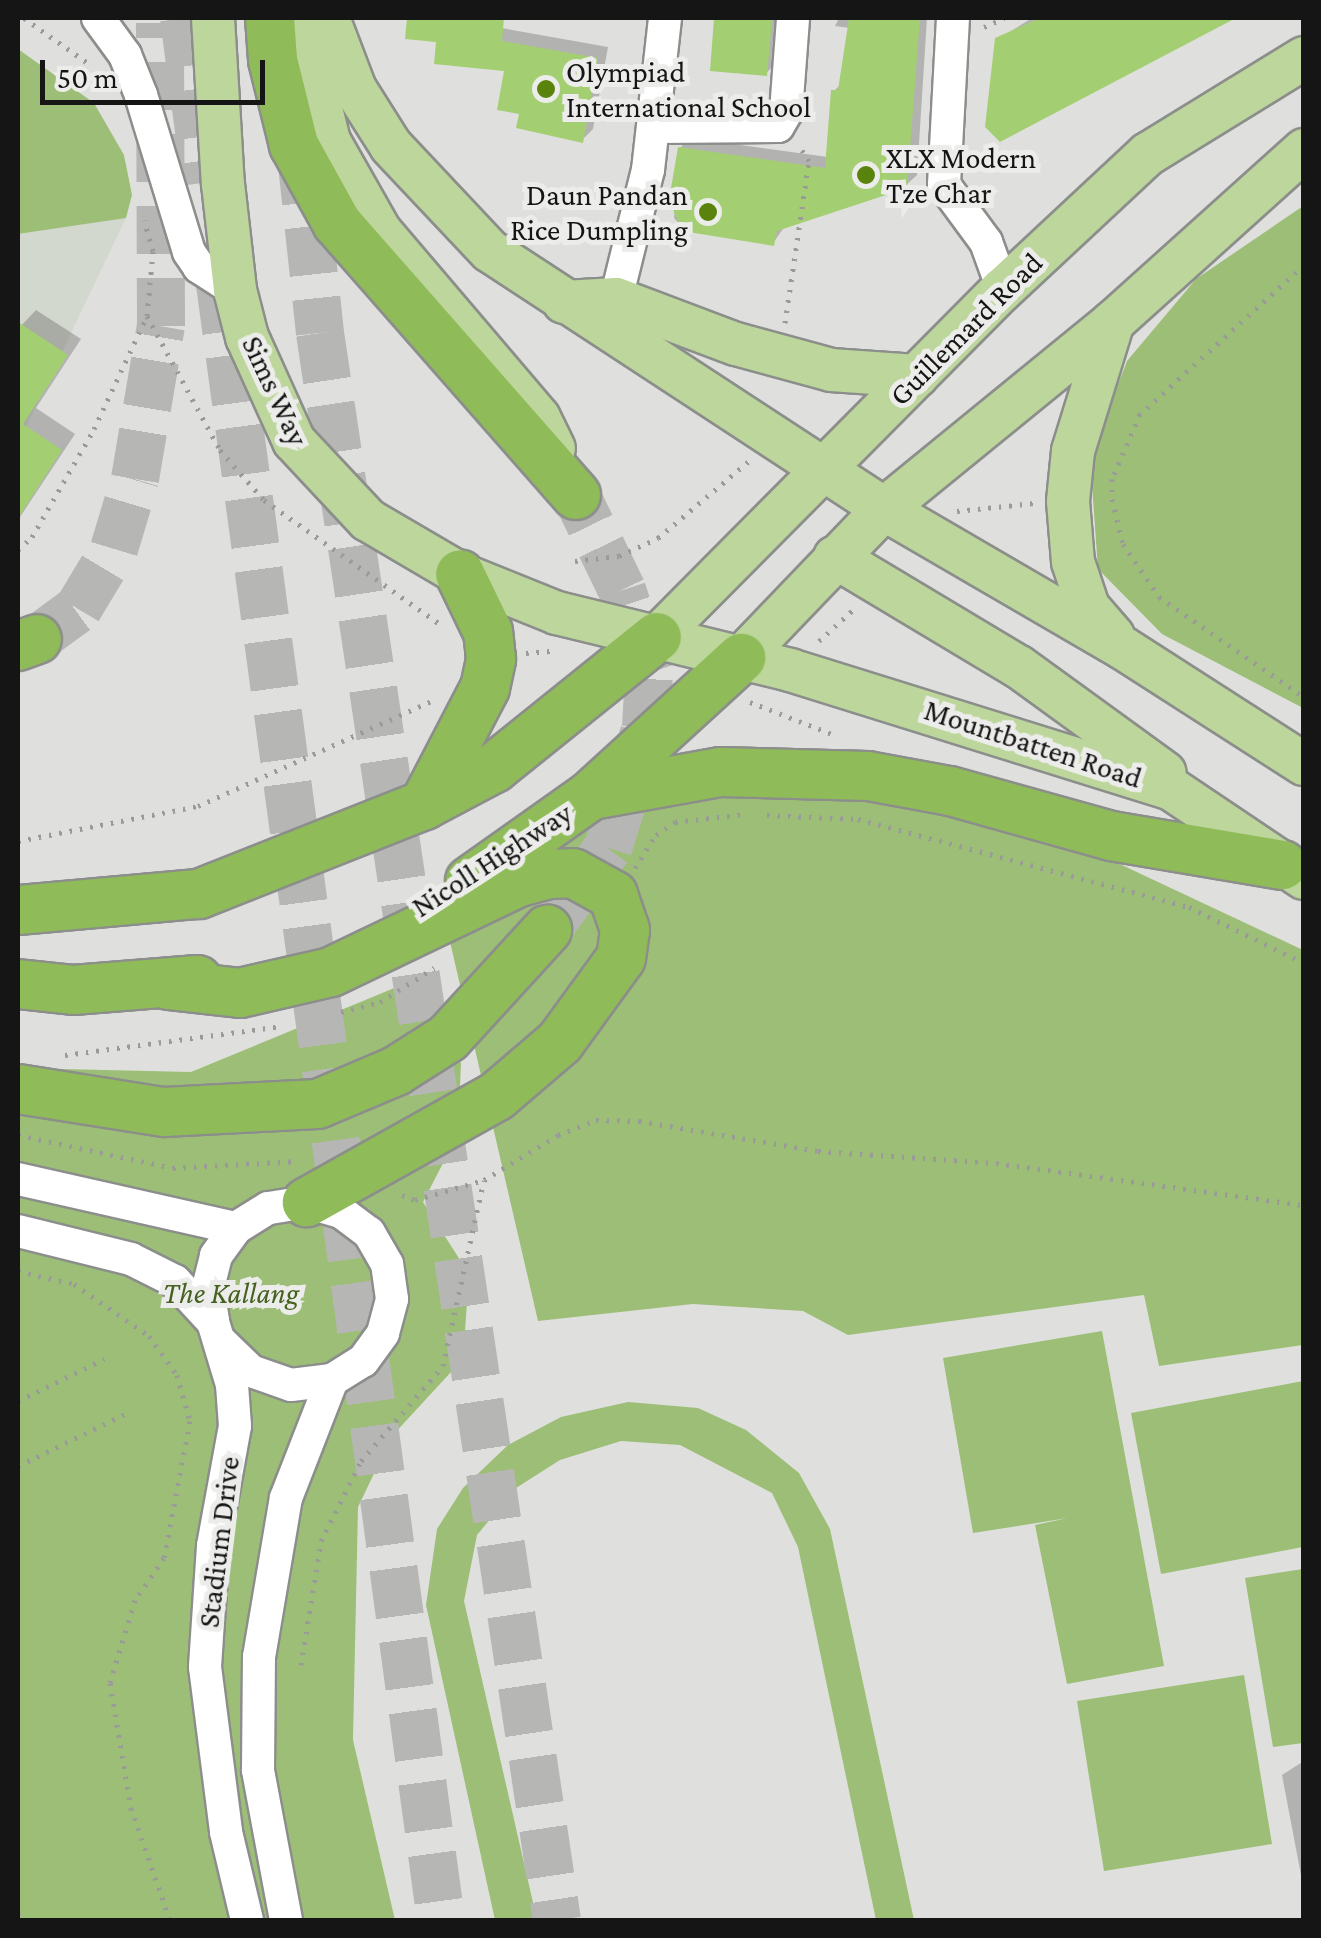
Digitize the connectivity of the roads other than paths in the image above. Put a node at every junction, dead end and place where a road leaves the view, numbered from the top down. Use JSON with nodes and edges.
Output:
{"nodes":[{"id":1,"x":98,"y":18,"type":"edge"},
{"id":2,"x":214,"y":18,"type":"edge"},
{"id":3,"x":270,"y":18,"type":"edge"},
{"id":4,"x":306,"y":18,"type":"edge"},
{"id":5,"x":328,"y":18,"type":"edge"},
{"id":6,"x":665,"y":18,"type":"edge"},
{"id":7,"x":793,"y":18,"type":"edge"},
{"id":8,"x":967,"y":23,"type":"edge"},
{"id":9,"x":1304,"y":58,"type":"edge"},
{"id":10,"x":655,"y":127,"type":"junction"},
{"id":11,"x":1304,"y":150,"type":"edge"},
{"id":12,"x":1003,"y":288,"type":"junction"},
{"id":13,"x":234,"y":290,"type":"junction"},
{"id":14,"x":616,"y":299,"type":"junction"},
{"id":15,"x":564,"y":302,"type":"junction"},
{"id":16,"x":1113,"y":322,"type":"junction"},
{"id":17,"x":929,"y":364,"type":"junction"},
{"id":18,"x":826,"y":470,"type":"junction"},
{"id":19,"x":576,"y":495,"type":"joint"},
{"id":20,"x":884,"y":509,"type":"junction"},
{"id":21,"x":835,"y":557,"type":"junction"},
{"id":22,"x":460,"y":574,"type":"junction"},
{"id":23,"x":657,"y":637,"type":"junction"},
{"id":24,"x":1123,"y":648,"type":"junction"},
{"id":25,"x":741,"y":658,"type":"junction"},
{"id":26,"x":1304,"y":764,"type":"edge"},
{"id":27,"x":1170,"y":788,"type":"junction"},
{"id":28,"x":590,"y":796,"type":"junction"},
{"id":29,"x":424,"y":806,"type":"junction"},
{"id":30,"x":1293,"y":871,"type":"edge"},
{"id":31,"x":18,"y":910,"type":"edge"},
{"id":32,"x":547,"y":930,"type":"tunnel mouth"},
{"id":33,"x":18,"y":984,"type":"edge"},
{"id":34,"x":168,"y":985,"type":"junction"},
{"id":35,"x":18,"y":1089,"type":"edge"},
{"id":36,"x":18,"y":1179,"type":"edge"},
{"id":37,"x":306,"y":1181,"type":"junction"},
{"id":38,"x":236,"y":1228,"type":"junction"},
{"id":39,"x":18,"y":1231,"type":"edge"},
{"id":40,"x":217,"y":1332,"type":"junction"},
{"id":41,"x":332,"y":1380,"type":"junction"},
{"id":42,"x":246,"y":1920,"type":"edge"},
{"id":43,"x":286,"y":1920,"type":"edge"}],
"edges":[{"from":1,"to":13,"type":"street"},
{"from":2,"to":13,"type":"main road","name":"Sims Way"},
{"from":3,"to":19,"type":"highway"},
{"from":4,"to":19,"type":"main road"},
{"from":5,"to":15,"type":"main road"},
{"from":6,"to":10,"type":"street"},
{"from":7,"to":10,"type":"street"},
{"from":8,"to":12,"type":"street"},
{"from":9,"to":12,"type":"main road","name":"Guillemard Road"},
{"from":10,"to":14,"type":"street"},
{"from":11,"to":16,"type":"main road"},
{"from":12,"to":17,"type":"main road","name":"Guillemard Road"},
{"from":13,"to":22,"type":"main road","name":"Sims Way"},
{"from":14,"to":15,"type":"main road"},
{"from":14,"to":17,"type":"main road"},
{"from":15,"to":18,"type":"main road"},
{"from":16,"to":20,"type":"main road"},
{"from":16,"to":24,"type":"main road"},
{"from":17,"to":18,"type":"main road","name":"Guillemard Road"},
{"from":18,"to":20,"type":"main road"},
{"from":18,"to":21,"type":"main road"},
{"from":18,"to":23,"type":"main road","name":"Guillemard Road"},
{"from":20,"to":21,"type":"main road"},
{"from":20,"to":24,"type":"main road"},
{"from":21,"to":25,"type":"main road"},
{"from":21,"to":27,"type":"main road"},
{"from":22,"to":23,"type":"main road","name":"Sims Way"},
{"from":22,"to":29,"type":"highway"},
{"from":23,"to":25,"type":"main road","name":"Sims Way"},
{"from":23,"to":29,"type":"highway"},
{"from":24,"to":26,"type":"main road"},
{"from":25,"to":27,"type":"main road","name":"Mountbatten Road"},
{"from":25,"to":28,"type":"highway","name":"Nicoll Highway"},
{"from":27,"to":30,"type":"main road","name":"Mountbatten Road"},
{"from":28,"to":30,"type":"highway"},
{"from":28,"to":34,"type":"highway","name":"Nicoll Highway"},
{"from":29,"to":31,"type":"highway"},
{"from":32,"to":35,"type":"highway"},
{"from":33,"to":34,"type":"highway","name":"Nicoll Highway"},
{"from":34,"to":37,"type":"highway"},
{"from":36,"to":38,"type":"street"},
{"from":37,"to":38,"type":"street"},
{"from":37,"to":41,"type":"street"},
{"from":38,"to":40,"type":"street","name":"Stadium Drive"},
{"from":39,"to":40,"type":"street"},
{"from":40,"to":41,"type":"street"},
{"from":40,"to":42,"type":"street","name":"Stadium Drive"},
{"from":41,"to":43,"type":"street","name":"Stadium Drive"}]}
